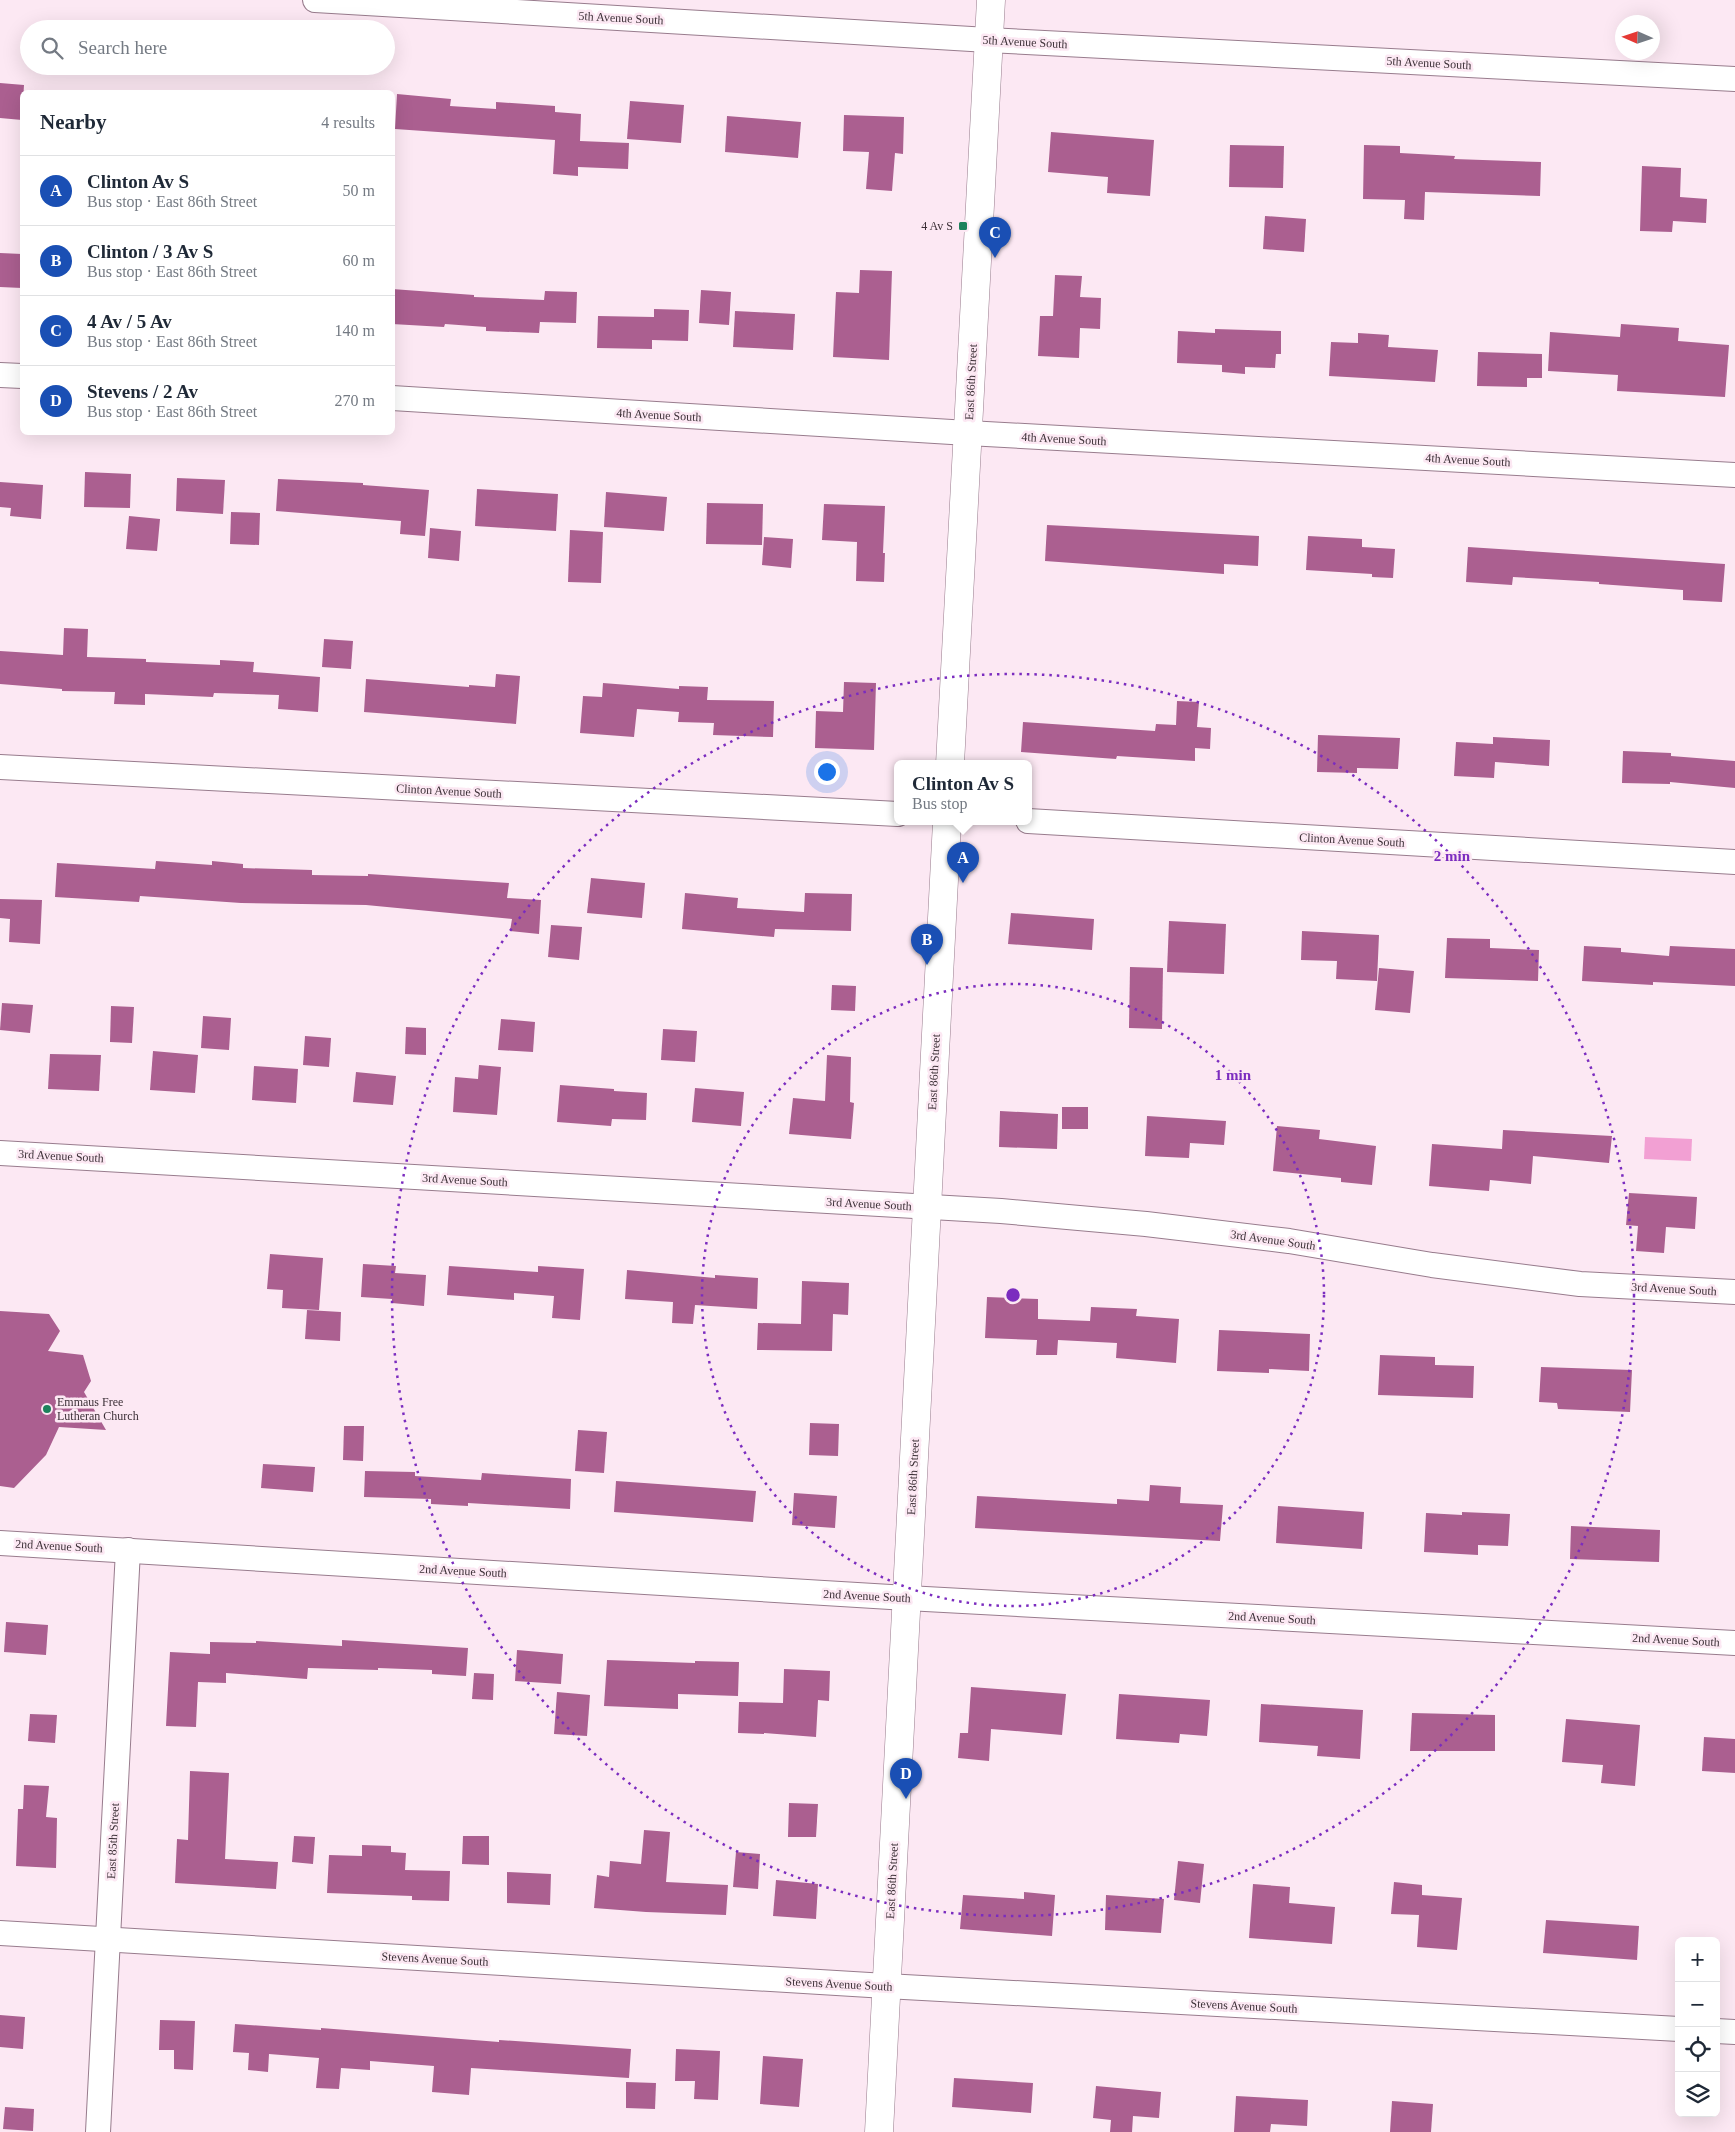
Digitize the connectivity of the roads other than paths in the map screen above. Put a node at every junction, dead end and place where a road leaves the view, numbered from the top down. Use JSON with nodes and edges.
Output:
{"nodes":[{"id":1,"x":315,"y":0,"type":"edge"},
{"id":2,"x":990,"y":0,"type":"edge"},
{"id":3,"x":988,"y":40,"type":"junction"},
{"id":4,"x":1735,"y":80,"type":"edge"},
{"id":5,"x":0,"y":375,"type":"edge"},
{"id":6,"x":20,"y":376,"type":"edge"},
{"id":7,"x":395,"y":398,"type":"edge"},
{"id":8,"x":968,"y":433,"type":"junction"},
{"id":9,"x":1735,"y":475,"type":"edge"},
{"id":10,"x":950,"y":760,"type":"edge"},
{"id":11,"x":0,"y":767,"type":"edge"},
{"id":12,"x":894,"y":814,"type":"edge"},
{"id":13,"x":1032,"y":821,"type":"edge"},
{"id":14,"x":948,"y":825,"type":"edge"},
{"id":15,"x":1735,"y":862,"type":"edge"},
{"id":16,"x":0,"y":1152,"type":"edge"},
{"id":17,"x":927,"y":1208,"type":"junction"},
{"id":18,"x":1735,"y":1292,"type":"edge"},
{"id":19,"x":0,"y":1543,"type":"edge"},
{"id":20,"x":128,"y":1550,"type":"junction"},
{"id":21,"x":907,"y":1598,"type":"junction"},
{"id":22,"x":1735,"y":1643,"type":"edge"},
{"id":23,"x":0,"y":1933,"type":"edge"},
{"id":24,"x":108,"y":1939,"type":"junction"},
{"id":25,"x":886,"y":1986,"type":"junction"},
{"id":26,"x":1675,"y":2029,"type":"edge"},
{"id":27,"x":1720,"y":2031,"type":"edge"},
{"id":28,"x":1735,"y":2032,"type":"edge"},
{"id":29,"x":98,"y":2132,"type":"edge"},
{"id":30,"x":879,"y":2132,"type":"edge"}],
"edges":[{"from":1,"to":3,"type":"street","name":"5th Avenue South"},
{"from":2,"to":3,"type":"street","name":"East 86th Street"},
{"from":3,"to":4,"type":"street","name":"5th Avenue South"},
{"from":3,"to":8,"type":"street","name":"East 86th Street"},
{"from":5,"to":6,"type":"street"},
{"from":7,"to":8,"type":"street","name":"4th Avenue South"},
{"from":8,"to":9,"type":"street","name":"4th Avenue South"},
{"from":8,"to":10,"type":"street","name":"East 86th Street"},
{"from":11,"to":12,"type":"street","name":"Clinton Avenue South"},
{"from":13,"to":15,"type":"street","name":"Clinton Avenue South"},
{"from":14,"to":17,"type":"street","name":"East 86th Street"},
{"from":16,"to":17,"type":"street","name":"3rd Avenue South"},
{"from":17,"to":18,"type":"street","name":"3rd Avenue South"},
{"from":17,"to":21,"type":"street","name":"East 86th Street"},
{"from":19,"to":20,"type":"street","name":"2nd Avenue South"},
{"from":20,"to":21,"type":"street","name":"2nd Avenue South"},
{"from":20,"to":24,"type":"street","name":"East 85th Street"},
{"from":21,"to":22,"type":"street","name":"2nd Avenue South"},
{"from":21,"to":25,"type":"street","name":"East 86th Street"},
{"from":23,"to":24,"type":"street","name":"Stevens Avenue South"},
{"from":24,"to":25,"type":"street","name":"Stevens Avenue South"},
{"from":24,"to":29,"type":"street","name":"East 85th Street"},
{"from":25,"to":26,"type":"street","name":"Stevens Avenue South"},
{"from":25,"to":30,"type":"street","name":"East 86th Street"},
{"from":27,"to":28,"type":"street"}]}
